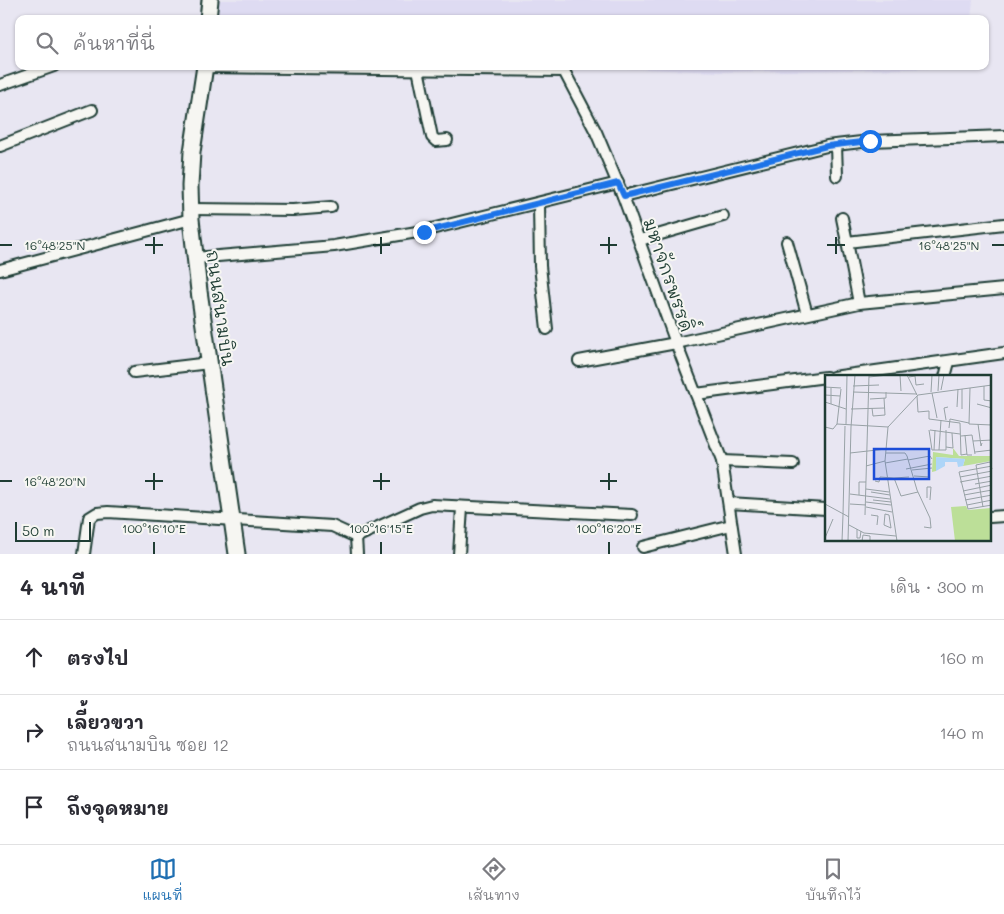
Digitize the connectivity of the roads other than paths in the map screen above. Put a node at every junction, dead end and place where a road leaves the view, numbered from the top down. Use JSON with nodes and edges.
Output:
{"nodes":[{"id":1,"x":210,"y":0,"type":"edge"},
{"id":2,"x":208,"y":15,"type":"edge"},
{"id":3,"x":42,"y":70,"type":"edge"},
{"id":4,"x":205,"y":70,"type":"edge"},
{"id":5,"x":418,"y":70,"type":"edge"},
{"id":6,"x":491,"y":70,"type":"edge"},
{"id":7,"x":0,"y":84,"type":"edge"},
{"id":8,"x":92,"y":110,"type":"dead end"},
{"id":9,"x":1004,"y":136,"type":"edge"},
{"id":10,"x":446,"y":140,"type":"dead end"},
{"id":11,"x":836,"y":145,"type":"junction"},
{"id":12,"x":0,"y":146,"type":"edge"},
{"id":13,"x":837,"y":176,"type":"dead end"},
{"id":14,"x":618,"y":183,"type":"junction"},
{"id":15,"x":624,"y":196,"type":"junction"},
{"id":16,"x":539,"y":204,"type":"junction"},
{"id":17,"x":331,"y":207,"type":"dead end"},
{"id":18,"x":191,"y":214,"type":"junction"},
{"id":19,"x":724,"y":216,"type":"dead end"},
{"id":20,"x":842,"y":218,"type":"dead end"},
{"id":21,"x":1004,"y":224,"type":"edge"},
{"id":22,"x":640,"y":240,"type":"junction"},
{"id":23,"x":787,"y":242,"type":"dead end"},
{"id":24,"x":847,"y":242,"type":"junction"},
{"id":25,"x":195,"y":258,"type":"junction"},
{"id":26,"x":0,"y":270,"type":"edge"},
{"id":27,"x":1004,"y":289,"type":"edge"},
{"id":28,"x":859,"y":303,"type":"junction"},
{"id":29,"x":807,"y":314,"type":"junction"},
{"id":30,"x":546,"y":329,"type":"dead end"},
{"id":31,"x":676,"y":343,"type":"junction"},
{"id":32,"x":1004,"y":353,"type":"edge"},
{"id":33,"x":579,"y":361,"type":"dead end"},
{"id":34,"x":949,"y":362,"type":"junction"},
{"id":35,"x":209,"y":363,"type":"junction"},
{"id":36,"x":134,"y":372,"type":"dead end"},
{"id":37,"x":841,"y":375,"type":"edge"},
{"id":38,"x":945,"y":375,"type":"edge"},
{"id":39,"x":825,"y":377,"type":"edge"},
{"id":40,"x":696,"y":394,"type":"junction"},
{"id":41,"x":722,"y":461,"type":"junction"},
{"id":42,"x":793,"y":464,"type":"dead end"},
{"id":43,"x":729,"y":503,"type":"junction"},
{"id":44,"x":462,"y":508,"type":"junction"},
{"id":45,"x":825,"y":509,"type":"edge"},
{"id":46,"x":632,"y":515,"type":"dead end"},
{"id":47,"x":231,"y":519,"type":"junction"},
{"id":48,"x":731,"y":525,"type":"junction"},
{"id":49,"x":356,"y":537,"type":"junction"},
{"id":50,"x":644,"y":547,"type":"dead end"},
{"id":51,"x":84,"y":554,"type":"edge"},
{"id":52,"x":237,"y":554,"type":"edge"},
{"id":53,"x":357,"y":554,"type":"edge"},
{"id":54,"x":459,"y":554,"type":"edge"},
{"id":55,"x":736,"y":554,"type":"edge"}],
"edges":[{"from":1,"to":2,"type":"street"},
{"from":3,"to":7,"type":"street"},
{"from":4,"to":18,"type":"street","name":"ถนนสนามบิน"},
{"from":5,"to":10,"type":"street"},
{"from":6,"to":14,"type":"street","name":"มหาจักรพรรดิ์"},
{"from":8,"to":12,"type":"street"},
{"from":9,"to":11,"type":"street"},
{"from":11,"to":13,"type":"street"},
{"from":11,"to":15,"type":"street"},
{"from":14,"to":15,"type":"street","name":"มหาจักรพรรดิ์"},
{"from":14,"to":16,"type":"street"},
{"from":15,"to":22,"type":"street","name":"มหาจักรพรรดิ์"},
{"from":16,"to":25,"type":"street"},
{"from":16,"to":30,"type":"street"},
{"from":17,"to":18,"type":"street"},
{"from":18,"to":25,"type":"street","name":"ถนนสนามบิน"},
{"from":18,"to":26,"type":"street"},
{"from":19,"to":22,"type":"street"},
{"from":20,"to":24,"type":"street"},
{"from":21,"to":24,"type":"street"},
{"from":22,"to":31,"type":"street","name":"มหาจักรพรรดิ์"},
{"from":23,"to":29,"type":"street"},
{"from":24,"to":28,"type":"street"},
{"from":25,"to":35,"type":"street","name":"ถนนสนามบิน"},
{"from":27,"to":28,"type":"street"},
{"from":28,"to":29,"type":"street"},
{"from":29,"to":31,"type":"street"},
{"from":31,"to":33,"type":"street"},
{"from":31,"to":40,"type":"street","name":"มหาจักรพรรดิ์"},
{"from":32,"to":34,"type":"street"},
{"from":34,"to":37,"type":"street"},
{"from":34,"to":38,"type":"street"},
{"from":35,"to":36,"type":"street"},
{"from":35,"to":47,"type":"street","name":"ถนนสนามบิน"},
{"from":39,"to":40,"type":"street"},
{"from":40,"to":41,"type":"street","name":"มหาจักรพรรดิ์"},
{"from":41,"to":42,"type":"street"},
{"from":41,"to":43,"type":"street","name":"มหาจักรพรรดิ์"},
{"from":43,"to":45,"type":"street"},
{"from":43,"to":48,"type":"street","name":"มหาจักรพรรดิ์"},
{"from":44,"to":46,"type":"street"},
{"from":44,"to":49,"type":"street"},
{"from":44,"to":54,"type":"street"},
{"from":47,"to":49,"type":"street"},
{"from":47,"to":51,"type":"street"},
{"from":47,"to":52,"type":"street","name":"ถนนสนามบิน"},
{"from":48,"to":50,"type":"street"},
{"from":48,"to":55,"type":"street","name":"มหาจักรพรรดิ์"},
{"from":49,"to":53,"type":"street"}]}
